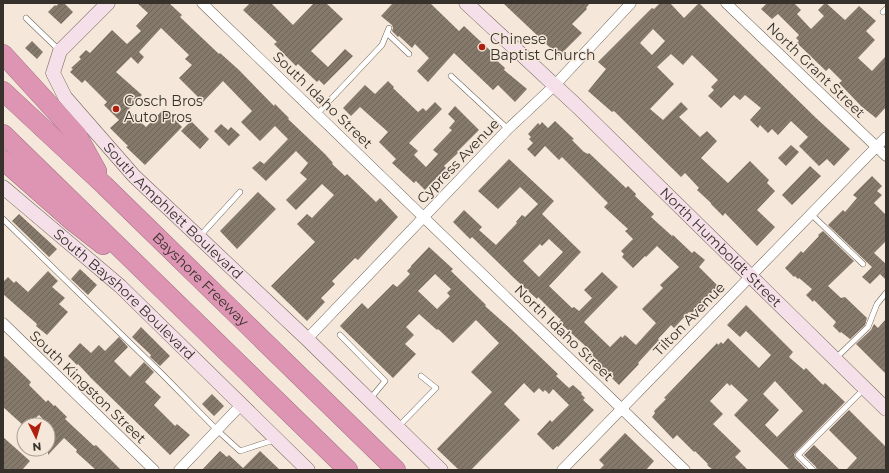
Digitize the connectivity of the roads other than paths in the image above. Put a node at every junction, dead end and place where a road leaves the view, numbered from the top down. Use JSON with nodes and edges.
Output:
{"nodes":[{"id":1,"x":108,"y":3,"type":"edge"},
{"id":2,"x":202,"y":3,"type":"edge"},
{"id":3,"x":466,"y":3,"type":"edge"},
{"id":4,"x":631,"y":3,"type":"edge"},
{"id":5,"x":726,"y":3,"type":"edge"},
{"id":6,"x":26,"y":18,"type":"dead end"},
{"id":7,"x":60,"y":51,"type":"junction"},
{"id":8,"x":3,"y":54,"type":"edge"},
{"id":9,"x":409,"y":54,"type":"dead end"},
{"id":10,"x":451,"y":76,"type":"dead end"},
{"id":11,"x":554,"y":85,"type":"junction"},
{"id":12,"x":3,"y":91,"type":"edge"},
{"id":13,"x":317,"y":114,"type":"junction"},
{"id":14,"x":508,"y":130,"type":"junction"},
{"id":15,"x":3,"y":134,"type":"edge"},
{"id":16,"x":886,"y":137,"type":"edge"},
{"id":17,"x":877,"y":147,"type":"junction"},
{"id":18,"x":886,"y":156,"type":"edge"},
{"id":19,"x":3,"y":160,"type":"edge"},
{"id":20,"x":104,"y":185,"type":"junction"},
{"id":21,"x":3,"y":187,"type":"edge"},
{"id":22,"x":240,"y":192,"type":"dead end"},
{"id":23,"x":811,"y":214,"type":"junction"},
{"id":24,"x":424,"y":216,"type":"junction"},
{"id":25,"x":3,"y":219,"type":"edge"},
{"id":26,"x":199,"y":237,"type":"junction"},
{"id":27,"x":863,"y":264,"type":"dead end"},
{"id":28,"x":750,"y":276,"type":"junction"},
{"id":29,"x":886,"y":293,"type":"edge"},
{"id":30,"x":168,"y":294,"type":"junction"},
{"id":31,"x":3,"y":323,"type":"edge"},
{"id":32,"x":340,"y":335,"type":"dead end"},
{"id":33,"x":307,"y":339,"type":"junction"},
{"id":34,"x":835,"y":359,"type":"junction"},
{"id":35,"x":421,"y":376,"type":"dead end"},
{"id":36,"x":865,"y":388,"type":"junction"},
{"id":37,"x":369,"y":400,"type":"junction"},
{"id":38,"x":241,"y":405,"type":"junction"},
{"id":39,"x":622,"y":408,"type":"junction"},
{"id":40,"x":886,"y":409,"type":"edge"},
{"id":41,"x":398,"y":428,"type":"junction"},
{"id":42,"x":217,"y":430,"type":"junction"},
{"id":43,"x":276,"y":439,"type":"junction"},
{"id":44,"x":154,"y":470,"type":"edge"},
{"id":45,"x":179,"y":470,"type":"edge"},
{"id":46,"x":308,"y":470,"type":"edge"},
{"id":47,"x":348,"y":470,"type":"edge"},
{"id":48,"x":396,"y":470,"type":"edge"},
{"id":49,"x":441,"y":470,"type":"edge"},
{"id":50,"x":562,"y":470,"type":"edge"},
{"id":51,"x":685,"y":470,"type":"edge"},
{"id":52,"x":813,"y":470,"type":"edge"}],
"edges":[{"from":1,"to":7,"type":"street"},
{"from":2,"to":13,"type":"street","name":"South Idaho Street"},
{"from":3,"to":11,"type":"street","name":"North Humboldt Street"},
{"from":4,"to":11,"type":"street","name":"Cypress Avenue"},
{"from":5,"to":17,"type":"street","name":"North Grant Street"},
{"from":6,"to":7,"type":"lane"},
{"from":7,"to":26,"type":"street","name":"South Amphlett Boulevard"},
{"from":8,"to":20,"type":"highway"},
{"from":9,"to":13,"type":"lane"},
{"from":10,"to":14,"type":"lane"},
{"from":11,"to":14,"type":"street","name":"Cypress Avenue"},
{"from":11,"to":28,"type":"street","name":"North Humboldt Street"},
{"from":12,"to":20,"type":"highway","name":"Bayshore Freeway"},
{"from":13,"to":24,"type":"street","name":"South Idaho Street"},
{"from":14,"to":24,"type":"street","name":"Cypress Avenue"},
{"from":15,"to":30,"type":"highway"},
{"from":16,"to":17,"type":"street","name":"Tilton Avenue"},
{"from":17,"to":18,"type":"street","name":"North Grant Street"},
{"from":17,"to":23,"type":"street","name":"Tilton Avenue"},
{"from":19,"to":30,"type":"highway"},
{"from":20,"to":48,"type":"highway","name":"Bayshore Freeway"},
{"from":21,"to":38,"type":"street","name":"South Bayshore Boulevard"},
{"from":22,"to":26,"type":"lane"},
{"from":23,"to":27,"type":"lane"},
{"from":23,"to":28,"type":"street","name":"Tilton Avenue"},
{"from":24,"to":33,"type":"street","name":"Cypress Avenue"},
{"from":24,"to":39,"type":"street","name":"North Idaho Street"},
{"from":25,"to":42,"type":"lane"},
{"from":26,"to":33,"type":"street","name":"South Amphlett Boulevard"},
{"from":28,"to":34,"type":"street","name":"North Humboldt Street"},
{"from":28,"to":39,"type":"street","name":"Tilton Avenue"},
{"from":29,"to":34,"type":"lane"},
{"from":30,"to":47,"type":"highway"},
{"from":31,"to":44,"type":"street","name":"South Kingston Street"},
{"from":32,"to":37,"type":"lane"},
{"from":33,"to":37,"type":"street","name":"South Amphlett Boulevard"},
{"from":34,"to":36,"type":"street","name":"North Humboldt Street"},
{"from":35,"to":41,"type":"lane"},
{"from":36,"to":40,"type":"street","name":"North Humboldt Street"},
{"from":36,"to":52,"type":"lane"},
{"from":37,"to":41,"type":"street","name":"South Amphlett Boulevard"},
{"from":38,"to":42,"type":"street"},
{"from":38,"to":43,"type":"street","name":"South Bayshore Boulevard"},
{"from":39,"to":50,"type":"street","name":"Tilton Avenue"},
{"from":39,"to":51,"type":"street","name":"North Idaho Street"},
{"from":41,"to":49,"type":"street","name":"South Amphlett Boulevard"},
{"from":42,"to":43,"type":"lane"},
{"from":42,"to":45,"type":"street"},
{"from":43,"to":46,"type":"street","name":"South Bayshore Boulevard"}]}
